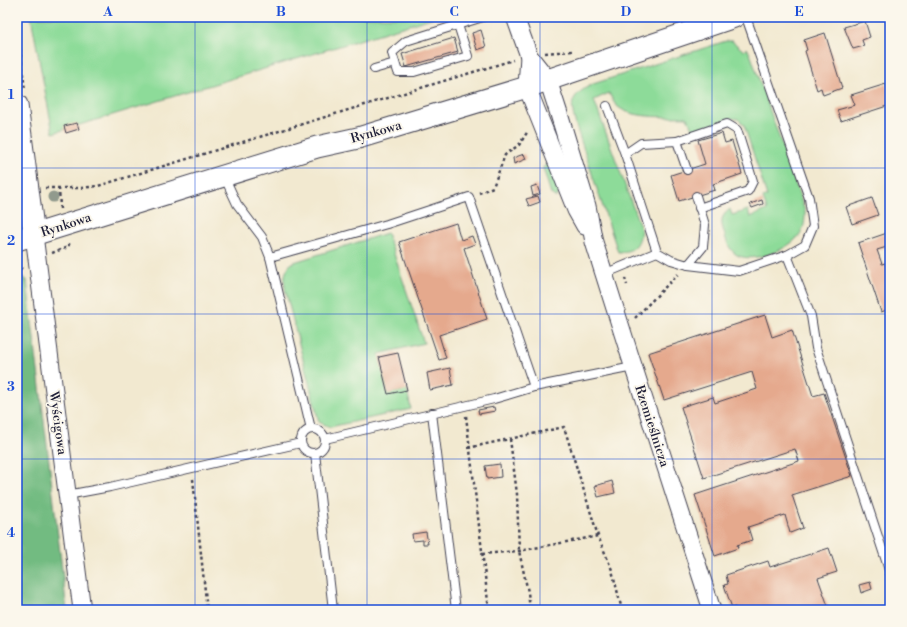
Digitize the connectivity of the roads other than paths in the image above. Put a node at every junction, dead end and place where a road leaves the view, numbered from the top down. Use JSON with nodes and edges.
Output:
{"nodes":[{"id":1,"x":483,"y":17,"type":"edge"},
{"id":2,"x":515,"y":17,"type":"edge"},
{"id":3,"x":734,"y":17,"type":"edge"},
{"id":4,"x":746,"y":17,"type":"edge"},
{"id":5,"x":458,"y":25,"type":"junction"},
{"id":6,"x":522,"y":58,"type":"junction"},
{"id":7,"x":395,"y":63,"type":"junction"},
{"id":8,"x":374,"y":69,"type":"dead end"},
{"id":9,"x":548,"y":80,"type":"junction"},
{"id":10,"x":527,"y":87,"type":"junction"},
{"id":11,"x":17,"y":105,"type":"edge"},
{"id":12,"x":607,"y":106,"type":"dead end"},
{"id":13,"x":677,"y":140,"type":"junction"},
{"id":14,"x":625,"y":154,"type":"junction"},
{"id":15,"x":687,"y":170,"type":"dead end"},
{"id":16,"x":223,"y":176,"type":"junction"},
{"id":17,"x":696,"y":196,"type":"dead end"},
{"id":18,"x":699,"y":208,"type":"junction"},
{"id":19,"x":25,"y":238,"type":"edge"},
{"id":20,"x":594,"y":242,"type":"junction"},
{"id":21,"x":657,"y":252,"type":"junction"},
{"id":22,"x":787,"y":255,"type":"junction"},
{"id":23,"x":270,"y":257,"type":"junction"},
{"id":24,"x":688,"y":265,"type":"junction"},
{"id":25,"x":604,"y":274,"type":"junction"},
{"id":26,"x":633,"y":367,"type":"junction"},
{"id":27,"x":534,"y":387,"type":"junction"},
{"id":28,"x":432,"y":413,"type":"junction"},
{"id":29,"x":311,"y":429,"type":"junction"},
{"id":30,"x":325,"y":439,"type":"junction"},
{"id":31,"x":301,"y":444,"type":"junction"},
{"id":32,"x":316,"y":453,"type":"junction"},
{"id":33,"x":67,"y":495,"type":"junction"},
{"id":34,"x":890,"y":573,"type":"edge"},
{"id":35,"x":82,"y":610,"type":"edge"},
{"id":36,"x":332,"y":610,"type":"edge"},
{"id":37,"x":456,"y":610,"type":"edge"},
{"id":38,"x":712,"y":610,"type":"edge"}],
"edges":[{"from":1,"to":5,"type":"lane"},
{"from":2,"to":6,"type":"street"},
{"from":3,"to":9,"type":"street","name":"Rynkowa"},
{"from":4,"to":22,"type":"lane"},
{"from":5,"to":7,"type":"lane"},
{"from":5,"to":7,"type":"lane"},
{"from":6,"to":9,"type":"street"},
{"from":6,"to":10,"type":"street"},
{"from":7,"to":8,"type":"lane"},
{"from":9,"to":10,"type":"street","name":"Rynkowa"},
{"from":9,"to":20,"type":"street","name":"Rzemieślnicza"},
{"from":10,"to":16,"type":"street","name":"Rynkowa"},
{"from":10,"to":20,"type":"street","name":"Rzemieślnicza"},
{"from":11,"to":19,"type":"street"},
{"from":12,"to":14,"type":"lane"},
{"from":13,"to":14,"type":"lane"},
{"from":13,"to":15,"type":"lane"},
{"from":13,"to":18,"type":"lane"},
{"from":14,"to":21,"type":"lane"},
{"from":16,"to":19,"type":"street","name":"Rynkowa"},
{"from":16,"to":23,"type":"lane"},
{"from":17,"to":18,"type":"lane"},
{"from":18,"to":24,"type":"lane"},
{"from":19,"to":33,"type":"street","name":"Wyścigowa"},
{"from":20,"to":25,"type":"street","name":"Rzemieślnicza"},
{"from":21,"to":24,"type":"lane"},
{"from":21,"to":25,"type":"lane"},
{"from":22,"to":24,"type":"lane"},
{"from":22,"to":34,"type":"lane"},
{"from":23,"to":27,"type":"lane"},
{"from":23,"to":29,"type":"lane"},
{"from":25,"to":26,"type":"street","name":"Rzemieślnicza"},
{"from":26,"to":27,"type":"lane"},
{"from":26,"to":38,"type":"street","name":"Rzemieślnicza"},
{"from":27,"to":28,"type":"lane"},
{"from":28,"to":30,"type":"lane"},
{"from":28,"to":37,"type":"lane"},
{"from":29,"to":30,"type":"lane"},
{"from":29,"to":31,"type":"lane"},
{"from":30,"to":32,"type":"lane"},
{"from":31,"to":32,"type":"lane"},
{"from":31,"to":33,"type":"lane"},
{"from":32,"to":36,"type":"lane"},
{"from":33,"to":35,"type":"street","name":"Wyścigowa"}]}
